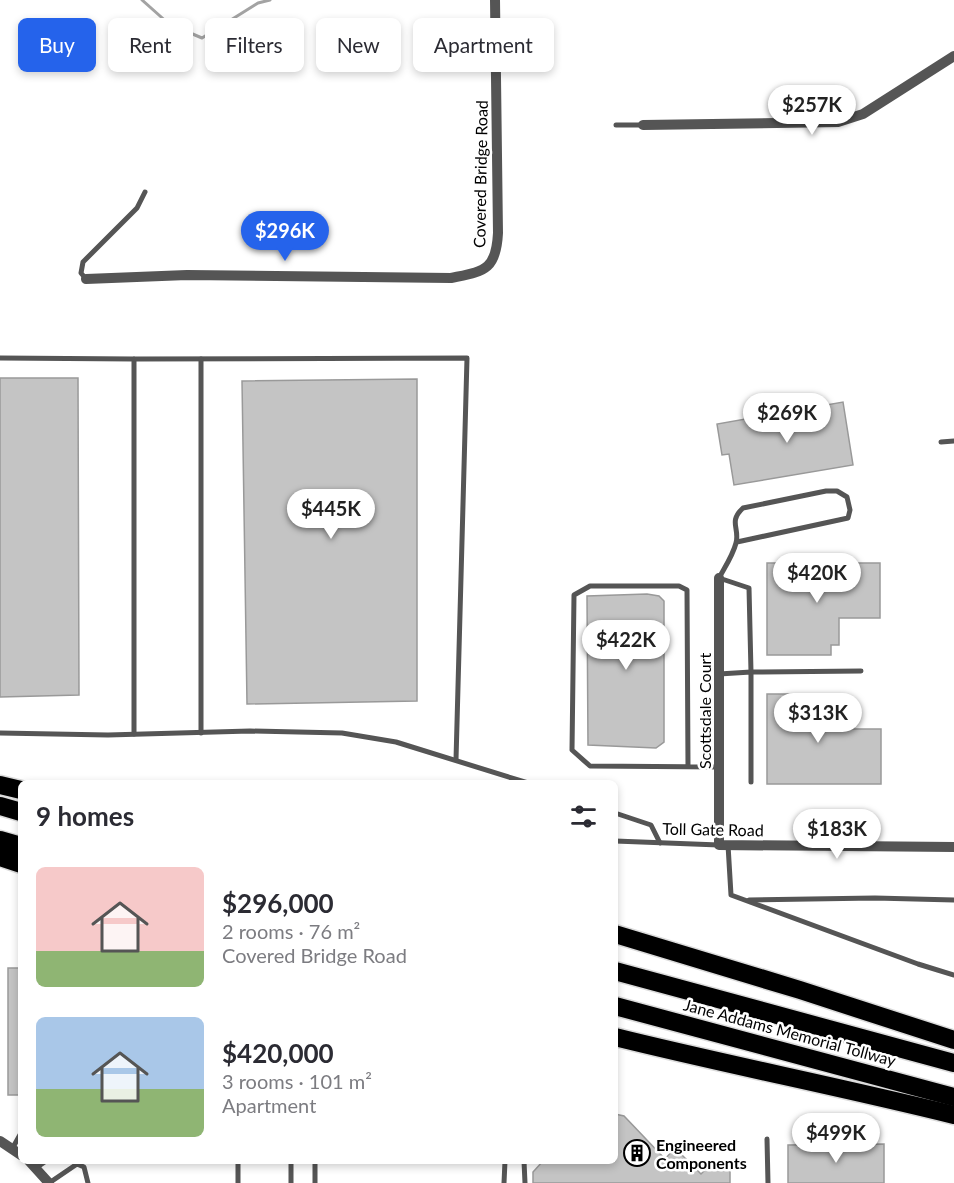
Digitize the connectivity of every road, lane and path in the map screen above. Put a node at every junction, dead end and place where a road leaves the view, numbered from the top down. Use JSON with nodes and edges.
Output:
{"nodes":[{"id":1,"x":495,"y":0,"type":"edge"},
{"id":2,"x":954,"y":56,"type":"edge"},
{"id":3,"x":616,"y":124,"type":"dead end"},
{"id":4,"x":643,"y":125,"type":"joint"},
{"id":5,"x":145,"y":192,"type":"dead end"},
{"id":6,"x":86,"y":279,"type":"joint"},
{"id":7,"x":0,"y":358,"type":"edge"},
{"id":8,"x":134,"y":359,"type":"junction"},
{"id":9,"x":201,"y":359,"type":"junction"},
{"id":10,"x":954,"y":441,"type":"edge"},
{"id":11,"x":941,"y":442,"type":"dead end"},
{"id":12,"x":736,"y":542,"type":"junction"},
{"id":13,"x":720,"y":578,"type":"junction"},
{"id":14,"x":861,"y":671,"type":"dead end"},
{"id":15,"x":751,"y":672,"type":"junction"},
{"id":16,"x":720,"y":674,"type":"junction"},
{"id":17,"x":0,"y":733,"type":"edge"},
{"id":18,"x":201,"y":733,"type":"junction"},
{"id":19,"x":134,"y":734,"type":"junction"},
{"id":20,"x":456,"y":760,"type":"junction"},
{"id":21,"x":688,"y":766,"type":"junction"},
{"id":22,"x":720,"y":767,"type":"junction"},
{"id":23,"x":519,"y":780,"type":"edge"},
{"id":24,"x":751,"y":782,"type":"dead end"},
{"id":25,"x":0,"y":785,"type":"edge"},
{"id":26,"x":18,"y":789,"type":"edge"},
{"id":27,"x":0,"y":806,"type":"edge"},
{"id":28,"x":18,"y":811,"type":"edge"},
{"id":29,"x":618,"y":814,"type":"edge"},
{"id":30,"x":0,"y":840,"type":"edge"},
{"id":31,"x":618,"y":841,"type":"edge"},
{"id":32,"x":660,"y":843,"type":"junction"},
{"id":33,"x":18,"y":845,"type":"edge"},
{"id":34,"x":724,"y":845,"type":"junction"},
{"id":35,"x":954,"y":847,"type":"edge"},
{"id":36,"x":0,"y":857,"type":"edge"},
{"id":37,"x":18,"y":863,"type":"edge"},
{"id":38,"x":744,"y":900,"type":"junction"},
{"id":39,"x":954,"y":900,"type":"edge"},
{"id":40,"x":618,"y":935,"type":"edge"},
{"id":41,"x":618,"y":972,"type":"edge"},
{"id":42,"x":954,"y":975,"type":"edge"},
{"id":43,"x":618,"y":1006,"type":"edge"},
{"id":44,"x":618,"y":1038,"type":"edge"},
{"id":45,"x":954,"y":1040,"type":"edge"},
{"id":46,"x":954,"y":1062,"type":"edge"},
{"id":47,"x":954,"y":1097,"type":"edge"},
{"id":48,"x":954,"y":1115,"type":"edge"},
{"id":49,"x":768,"y":1139,"type":"dead end"},
{"id":50,"x":0,"y":1142,"type":"edge"},
{"id":51,"x":16,"y":1152,"type":"edge"},
{"id":52,"x":86,"y":1164,"type":"edge"},
{"id":53,"x":238,"y":1164,"type":"edge"},
{"id":54,"x":291,"y":1164,"type":"edge"},
{"id":55,"x":315,"y":1164,"type":"edge"},
{"id":56,"x":505,"y":1164,"type":"edge"},
{"id":57,"x":524,"y":1164,"type":"edge"},
{"id":58,"x":33,"y":1165,"type":"edge"},
{"id":59,"x":49,"y":1183,"type":"edge"},
{"id":60,"x":88,"y":1183,"type":"edge"},
{"id":61,"x":238,"y":1183,"type":"edge"},
{"id":62,"x":291,"y":1183,"type":"edge"},
{"id":63,"x":315,"y":1183,"type":"edge"},
{"id":64,"x":504,"y":1183,"type":"edge"},
{"id":65,"x":525,"y":1183,"type":"edge"},
{"id":66,"x":768,"y":1183,"type":"edge"}],
"edges":[{"from":1,"to":6,"type":"street","name":"Covered Bridge Road"},
{"from":2,"to":4,"type":"street"},
{"from":3,"to":4,"type":"lane"},
{"from":5,"to":6,"type":"lane"},
{"from":7,"to":8,"type":"lane"},
{"from":8,"to":9,"type":"lane"},
{"from":8,"to":19,"type":"lane"},
{"from":9,"to":18,"type":"lane"},
{"from":9,"to":20,"type":"lane"},
{"from":10,"to":11,"type":"lane"},
{"from":12,"to":12,"type":"lane"},
{"from":12,"to":13,"type":"lane"},
{"from":13,"to":15,"type":"lane"},
{"from":13,"to":16,"type":"street","name":"Scottsdale Court"},
{"from":14,"to":15,"type":"lane"},
{"from":15,"to":16,"type":"lane"},
{"from":15,"to":24,"type":"lane"},
{"from":16,"to":22,"type":"street","name":"Scottsdale Court"},
{"from":17,"to":19,"type":"lane"},
{"from":18,"to":19,"type":"lane"},
{"from":18,"to":20,"type":"lane"},
{"from":20,"to":23,"type":"lane"},
{"from":21,"to":21,"type":"lane"},
{"from":21,"to":22,"type":"lane"},
{"from":22,"to":34,"type":"street","name":"Scottsdale Court"},
{"from":25,"to":26,"type":"highway"},
{"from":27,"to":28,"type":"highway"},
{"from":29,"to":32,"type":"lane"},
{"from":30,"to":33,"type":"highway"},
{"from":31,"to":32,"type":"lane","name":"Toll Gate Road"},
{"from":32,"to":34,"type":"lane","name":"Toll Gate Road"},
{"from":34,"to":35,"type":"street","name":"Toll Gate Road"},
{"from":34,"to":38,"type":"lane"},
{"from":36,"to":37,"type":"highway"},
{"from":38,"to":39,"type":"lane"},
{"from":38,"to":42,"type":"lane"},
{"from":40,"to":45,"type":"highway"},
{"from":41,"to":46,"type":"highway","name":"Jane Addams Memorial Tollway"},
{"from":43,"to":47,"type":"highway","name":"Jane Addams Memorial Tollway"},
{"from":44,"to":48,"type":"highway"},
{"from":49,"to":66,"type":"lane"},
{"from":50,"to":51,"type":"street"},
{"from":52,"to":59,"type":"lane"},
{"from":52,"to":60,"type":"lane"},
{"from":53,"to":61,"type":"lane"},
{"from":54,"to":62,"type":"lane"},
{"from":55,"to":63,"type":"lane"},
{"from":56,"to":64,"type":"lane"},
{"from":57,"to":65,"type":"lane"},
{"from":58,"to":59,"type":"street"}]}
